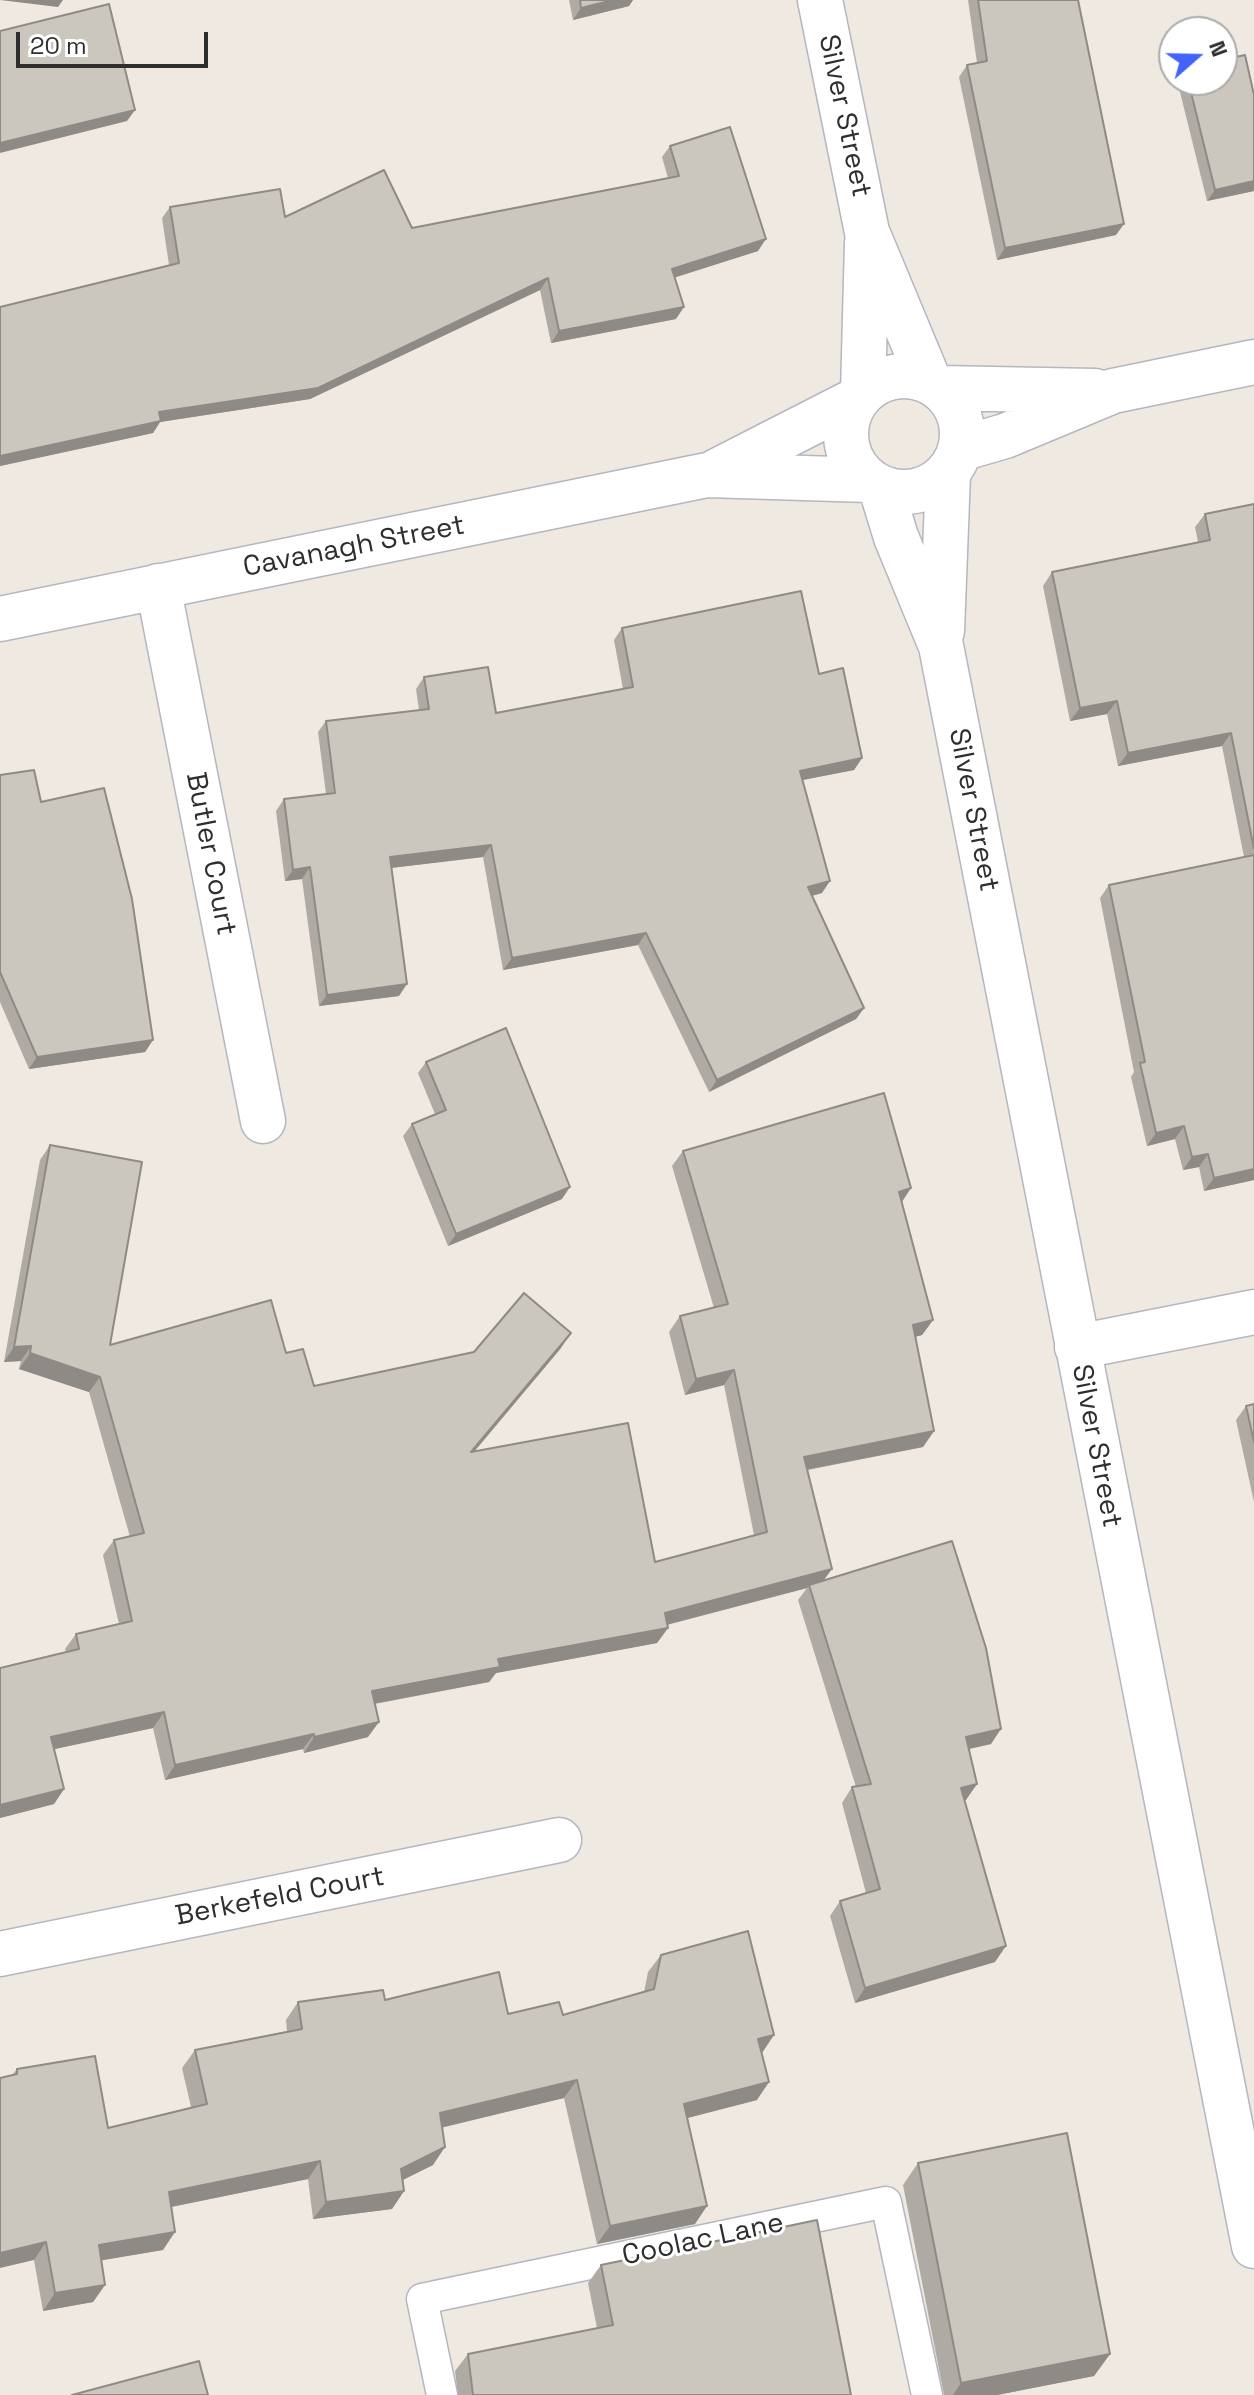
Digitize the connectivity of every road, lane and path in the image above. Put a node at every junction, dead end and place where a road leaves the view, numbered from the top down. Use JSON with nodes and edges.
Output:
{"nodes":[{"id":1,"x":820,"y":0,"type":"edge"},
{"id":2,"x":867,"y":232,"type":"junction"},
{"id":3,"x":1254,"y":362,"type":"edge"},
{"id":4,"x":934,"y":384,"type":"junction"},
{"id":5,"x":1113,"y":391,"type":"junction"},
{"id":6,"x":860,"y":397,"type":"junction"},
{"id":7,"x":954,"y":462,"type":"junction"},
{"id":8,"x":707,"y":475,"type":"junction"},
{"id":9,"x":875,"y":484,"type":"junction"},
{"id":10,"x":158,"y":586,"type":"junction"},
{"id":11,"x":0,"y":619,"type":"edge"},
{"id":12,"x":941,"y":646,"type":"junction"},
{"id":13,"x":263,"y":1121,"type":"dead end"},
{"id":14,"x":1254,"y":1312,"type":"edge"},
{"id":15,"x":1077,"y":1347,"type":"junction"},
{"id":16,"x":559,"y":1840,"type":"dead end"},
{"id":17,"x":0,"y":1954,"type":"edge"},
{"id":18,"x":1251,"y":2219,"type":"edge"},
{"id":19,"x":442,"y":2395,"type":"edge"},
{"id":20,"x":927,"y":2395,"type":"edge"}],
"edges":[{"from":1,"to":2,"type":"street","name":"Silver Street"},
{"from":2,"to":4,"type":"street","name":"Silver Street"},
{"from":2,"to":6,"type":"street","name":"Silver Street"},
{"from":3,"to":5,"type":"street"},
{"from":4,"to":5,"type":"street"},
{"from":4,"to":6,"type":"street"},
{"from":4,"to":7,"type":"street"},
{"from":5,"to":7,"type":"street"},
{"from":6,"to":8,"type":"street","name":"Cavanagh Street"},
{"from":6,"to":9,"type":"street"},
{"from":7,"to":9,"type":"street"},
{"from":7,"to":12,"type":"street","name":"Silver Street"},
{"from":8,"to":9,"type":"street","name":"Cavanagh Street"},
{"from":8,"to":10,"type":"street","name":"Cavanagh Street"},
{"from":9,"to":12,"type":"street","name":"Silver Street"},
{"from":10,"to":11,"type":"street","name":"Cavanagh Street"},
{"from":10,"to":13,"type":"street","name":"Butler Court"},
{"from":12,"to":15,"type":"street","name":"Silver Street"},
{"from":14,"to":15,"type":"street"},
{"from":15,"to":18,"type":"street","name":"Silver Street"},
{"from":16,"to":17,"type":"street","name":"Berkefeld Court"},
{"from":19,"to":20,"type":"lane","name":"Coolac Lane"}]}
